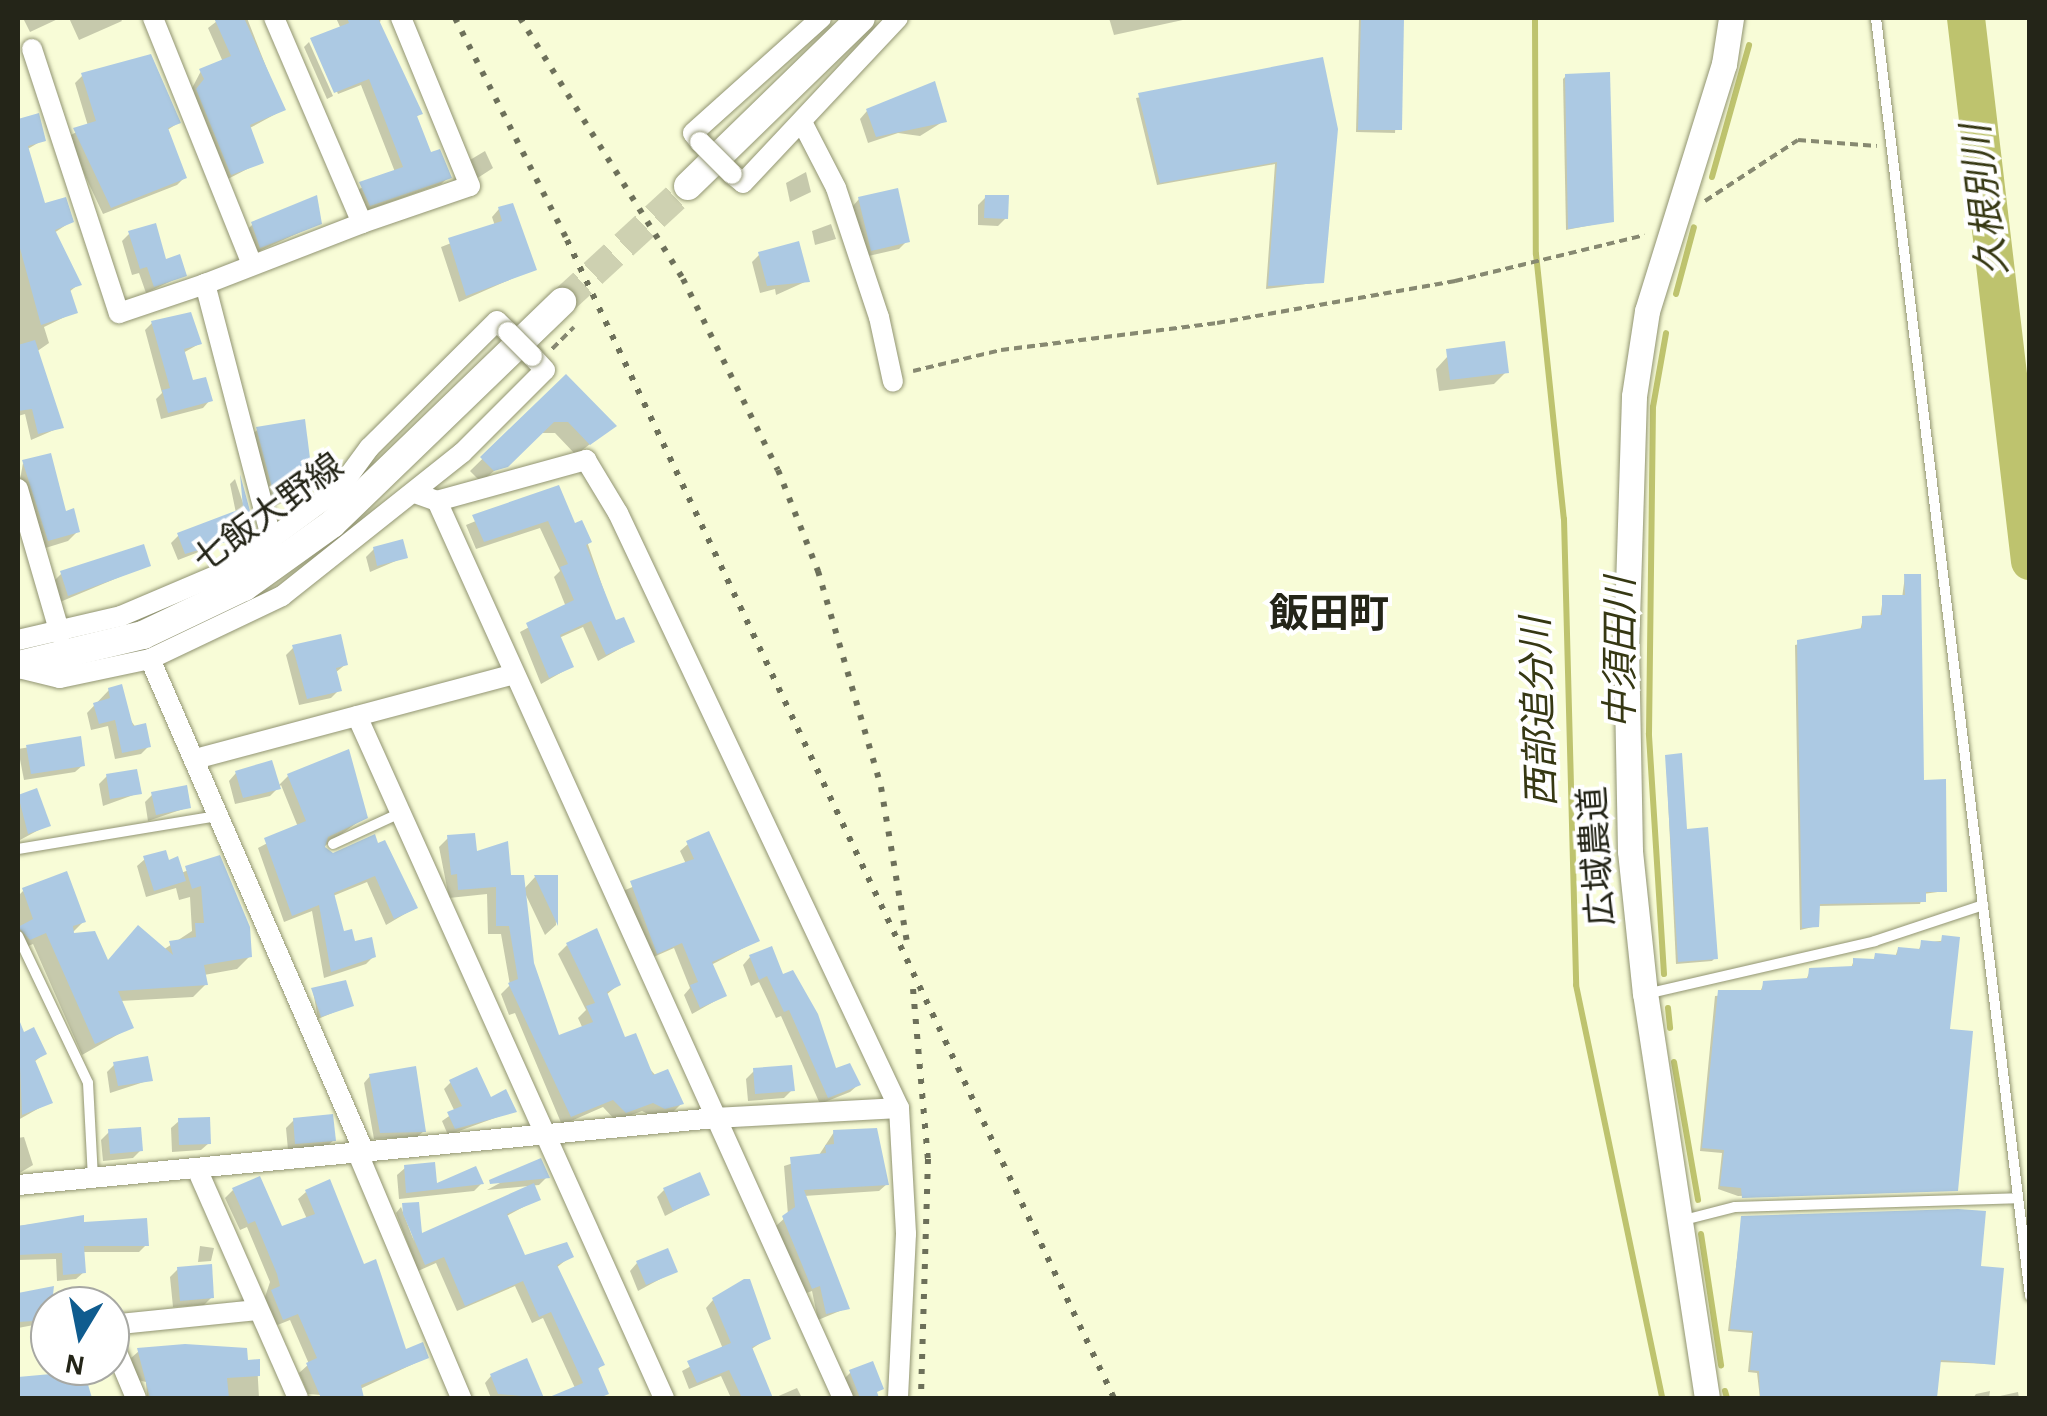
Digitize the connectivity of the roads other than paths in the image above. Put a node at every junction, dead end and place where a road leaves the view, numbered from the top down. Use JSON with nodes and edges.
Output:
{"nodes":[{"id":1,"x":274,"y":18,"type":"edge"},
{"id":2,"x":401,"y":18,"type":"edge"},
{"id":3,"x":822,"y":18,"type":"edge"},
{"id":4,"x":861,"y":18,"type":"edge"},
{"id":5,"x":898,"y":18,"type":"edge"},
{"id":6,"x":1731,"y":18,"type":"edge"},
{"id":7,"x":1876,"y":18,"type":"edge"},
{"id":8,"x":159,"y":19,"type":"edge"},
{"id":9,"x":32,"y":49,"type":"dead end"},
{"id":10,"x":802,"y":122,"type":"junction"},
{"id":11,"x":688,"y":186,"type":"tunnel mouth"},
{"id":12,"x":362,"y":223,"type":"junction"},
{"id":13,"x":252,"y":264,"type":"junction"},
{"id":14,"x":205,"y":284,"type":"junction"},
{"id":15,"x":570,"y":312,"type":"tunnel mouth"},
{"id":16,"x":893,"y":382,"type":"road end"},
{"id":17,"x":18,"y":490,"type":"edge"},
{"id":18,"x":415,"y":493,"type":"junction"},
{"id":19,"x":438,"y":501,"type":"junction"},
{"id":20,"x":272,"y":540,"type":"junction"},
{"id":21,"x":60,"y":634,"type":"junction"},
{"id":22,"x":18,"y":640,"type":"edge"},
{"id":23,"x":150,"y":659,"type":"junction"},
{"id":24,"x":18,"y":666,"type":"edge"},
{"id":25,"x":514,"y":674,"type":"junction"},
{"id":26,"x":357,"y":716,"type":"junction"},
{"id":27,"x":195,"y":759,"type":"junction"},
{"id":28,"x":400,"y":813,"type":"junction"},
{"id":29,"x":217,"y":816,"type":"junction"},
{"id":30,"x":333,"y":844,"type":"dead end"},
{"id":31,"x":18,"y":849,"type":"edge"},
{"id":32,"x":1983,"y":904,"type":"junction"},
{"id":33,"x":18,"y":936,"type":"edge"},
{"id":34,"x":1645,"y":994,"type":"junction"},
{"id":35,"x":900,"y":1108,"type":"junction"},
{"id":36,"x":715,"y":1118,"type":"junction"},
{"id":37,"x":543,"y":1136,"type":"junction"},
{"id":38,"x":362,"y":1155,"type":"junction"},
{"id":39,"x":197,"y":1169,"type":"junction"},
{"id":40,"x":93,"y":1178,"type":"junction"},
{"id":41,"x":18,"y":1185,"type":"edge"},
{"id":42,"x":2017,"y":1198,"type":"junction"},
{"id":43,"x":1677,"y":1222,"type":"junction"},
{"id":44,"x":2030,"y":1296,"type":"edge"},
{"id":45,"x":257,"y":1310,"type":"junction"},
{"id":46,"x":130,"y":1323,"type":"edge"},
{"id":47,"x":298,"y":1398,"type":"edge"},
{"id":48,"x":461,"y":1398,"type":"edge"},
{"id":49,"x":664,"y":1398,"type":"edge"},
{"id":50,"x":843,"y":1398,"type":"edge"},
{"id":51,"x":898,"y":1398,"type":"edge"},
{"id":52,"x":1708,"y":1398,"type":"edge"}],
"edges":[{"from":1,"to":12,"type":"street"},
{"from":2,"to":12,"type":"street"},
{"from":3,"to":10,"type":"street","bridge":true},
{"from":4,"to":11,"type":"main road"},
{"from":5,"to":10,"type":"street"},
{"from":6,"to":34,"type":"street","name":"広域農道"},
{"from":7,"to":32,"type":"lane"},
{"from":8,"to":13,"type":"street"},
{"from":9,"to":14,"type":"street"},
{"from":10,"to":16,"type":"street"},
{"from":12,"to":13,"type":"street"},
{"from":13,"to":14,"type":"street"},
{"from":14,"to":20,"type":"street"},
{"from":15,"to":24,"type":"main road","name":"七飯大野線"},
{"from":17,"to":21,"type":"street"},
{"from":18,"to":19,"type":"street"},
{"from":18,"to":20,"type":"street","bridge":true},
{"from":18,"to":23,"type":"street"},
{"from":19,"to":25,"type":"street"},
{"from":19,"to":35,"type":"street"},
{"from":20,"to":21,"type":"street"},
{"from":21,"to":22,"type":"street"},
{"from":23,"to":24,"type":"street"},
{"from":23,"to":27,"type":"street"},
{"from":25,"to":26,"type":"street"},
{"from":25,"to":36,"type":"street"},
{"from":26,"to":27,"type":"street"},
{"from":26,"to":28,"type":"street"},
{"from":27,"to":29,"type":"street"},
{"from":28,"to":30,"type":"lane"},
{"from":28,"to":37,"type":"street"},
{"from":29,"to":31,"type":"lane"},
{"from":29,"to":38,"type":"street"},
{"from":32,"to":34,"type":"lane"},
{"from":32,"to":42,"type":"lane"},
{"from":33,"to":40,"type":"lane"},
{"from":34,"to":43,"type":"street","name":"広域農道"},
{"from":35,"to":36,"type":"street"},
{"from":35,"to":51,"type":"street"},
{"from":36,"to":37,"type":"street"},
{"from":36,"to":50,"type":"street"},
{"from":37,"to":38,"type":"street"},
{"from":37,"to":49,"type":"street"},
{"from":38,"to":39,"type":"street"},
{"from":38,"to":48,"type":"street"},
{"from":39,"to":40,"type":"street"},
{"from":39,"to":45,"type":"street"},
{"from":40,"to":41,"type":"street"},
{"from":42,"to":43,"type":"lane"},
{"from":42,"to":44,"type":"lane"},
{"from":43,"to":52,"type":"street","name":"広域農道"},
{"from":45,"to":46,"type":"street"},
{"from":45,"to":47,"type":"street"}]}
